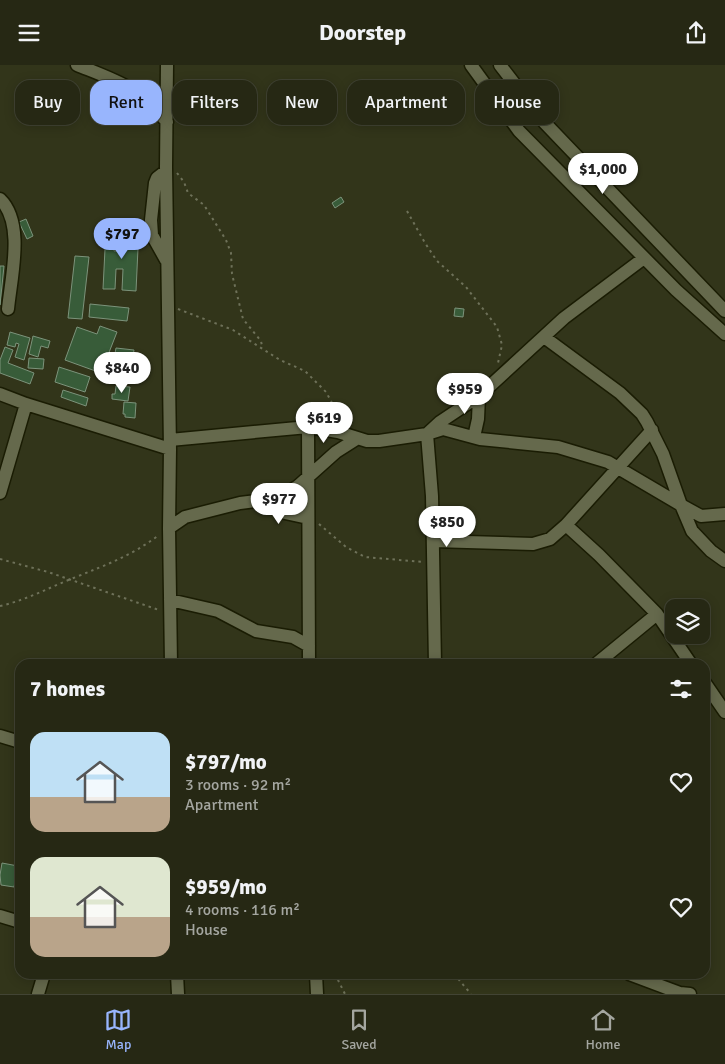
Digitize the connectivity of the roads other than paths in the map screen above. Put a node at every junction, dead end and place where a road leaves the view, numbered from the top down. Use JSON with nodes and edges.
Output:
{"nodes":[{"id":1,"x":77,"y":65,"type":"edge"},
{"id":2,"x":167,"y":65,"type":"edge"},
{"id":3,"x":471,"y":65,"type":"edge"},
{"id":4,"x":500,"y":65,"type":"edge"},
{"id":5,"x":166,"y":122,"type":"junction"},
{"id":6,"x":0,"y":199,"type":"edge"},
{"id":7,"x":644,"y":258,"type":"junction"},
{"id":8,"x":8,"y":309,"type":"dead end"},
{"id":9,"x":725,"y":311,"type":"edge"},
{"id":10,"x":725,"y":334,"type":"edge"},
{"id":11,"x":544,"y":337,"type":"junction"},
{"id":12,"x":0,"y":394,"type":"edge"},
{"id":13,"x":479,"y":396,"type":"junction"},
{"id":14,"x":26,"y":404,"type":"junction"},
{"id":15,"x":308,"y":427,"type":"junction"},
{"id":16,"x":652,"y":431,"type":"junction"},
{"id":17,"x":427,"y":434,"type":"junction"},
{"id":18,"x":353,"y":437,"type":"junction"},
{"id":19,"x":474,"y":437,"type":"junction"},
{"id":20,"x":170,"y":444,"type":"junction"},
{"id":21,"x":618,"y":469,"type":"junction"},
{"id":22,"x":308,"y":475,"type":"junction"},
{"id":23,"x":0,"y":493,"type":"edge"},
{"id":24,"x":264,"y":500,"type":"junction"},
{"id":25,"x":681,"y":505,"type":"junction"},
{"id":26,"x":725,"y":514,"type":"edge"},
{"id":27,"x":308,"y":518,"type":"junction"},
{"id":28,"x":566,"y":525,"type":"junction"},
{"id":29,"x":169,"y":528,"type":"junction"},
{"id":30,"x":433,"y":541,"type":"junction"},
{"id":31,"x":725,"y":561,"type":"edge"},
{"id":32,"x":170,"y":600,"type":"junction"},
{"id":33,"x":657,"y":614,"type":"junction"},
{"id":34,"x":309,"y":646,"type":"junction"},
{"id":35,"x":171,"y":659,"type":"edge"},
{"id":36,"x":309,"y":659,"type":"edge"},
{"id":37,"x":435,"y":659,"type":"edge"},
{"id":38,"x":602,"y":659,"type":"edge"},
{"id":39,"x":688,"y":659,"type":"edge"},
{"id":40,"x":710,"y":689,"type":"edge"},
{"id":41,"x":723,"y":705,"type":"edge"},
{"id":42,"x":0,"y":736,"type":"edge"},
{"id":43,"x":15,"y":740,"type":"edge"},
{"id":44,"x":0,"y":916,"type":"edge"},
{"id":45,"x":15,"y":921,"type":"edge"},
{"id":46,"x":42,"y":979,"type":"edge"},
{"id":47,"x":177,"y":979,"type":"edge"},
{"id":48,"x":316,"y":979,"type":"edge"},
{"id":49,"x":639,"y":979,"type":"edge"},
{"id":50,"x":661,"y":990,"type":"edge"},
{"id":51,"x":38,"y":994,"type":"edge"},
{"id":52,"x":178,"y":994,"type":"edge"},
{"id":53,"x":317,"y":994,"type":"edge"},
{"id":54,"x":690,"y":994,"type":"edge"}],
"edges":[{"from":1,"to":5,"type":"street"},
{"from":2,"to":5,"type":"street"},
{"from":3,"to":7,"type":"street"},
{"from":4,"to":9,"type":"street"},
{"from":5,"to":20,"type":"street"},
{"from":6,"to":8,"type":"street"},
{"from":7,"to":10,"type":"street"},
{"from":7,"to":11,"type":"street"},
{"from":11,"to":13,"type":"street"},
{"from":11,"to":16,"type":"street"},
{"from":12,"to":14,"type":"street"},
{"from":13,"to":17,"type":"street"},
{"from":13,"to":19,"type":"street"},
{"from":14,"to":20,"type":"street"},
{"from":14,"to":23,"type":"street"},
{"from":15,"to":18,"type":"street"},
{"from":15,"to":20,"type":"street"},
{"from":15,"to":22,"type":"street"},
{"from":16,"to":21,"type":"street"},
{"from":16,"to":25,"type":"street"},
{"from":17,"to":18,"type":"street"},
{"from":17,"to":19,"type":"street"},
{"from":17,"to":30,"type":"street"},
{"from":18,"to":22,"type":"street"},
{"from":19,"to":21,"type":"street"},
{"from":20,"to":29,"type":"street"},
{"from":21,"to":25,"type":"street"},
{"from":21,"to":28,"type":"street"},
{"from":22,"to":24,"type":"street"},
{"from":22,"to":27,"type":"street"},
{"from":24,"to":27,"type":"street"},
{"from":24,"to":29,"type":"street"},
{"from":25,"to":26,"type":"street"},
{"from":25,"to":31,"type":"street"},
{"from":27,"to":34,"type":"street"},
{"from":28,"to":30,"type":"street"},
{"from":28,"to":33,"type":"street"},
{"from":29,"to":32,"type":"street"},
{"from":30,"to":37,"type":"street"},
{"from":32,"to":34,"type":"street"},
{"from":32,"to":35,"type":"street"},
{"from":33,"to":38,"type":"street"},
{"from":33,"to":39,"type":"street"},
{"from":34,"to":36,"type":"street"},
{"from":40,"to":41,"type":"street"},
{"from":42,"to":43,"type":"street"},
{"from":44,"to":45,"type":"street"},
{"from":46,"to":51,"type":"street"},
{"from":47,"to":52,"type":"street"},
{"from":48,"to":53,"type":"street"},
{"from":49,"to":50,"type":"street"},
{"from":50,"to":54,"type":"street"}]}
